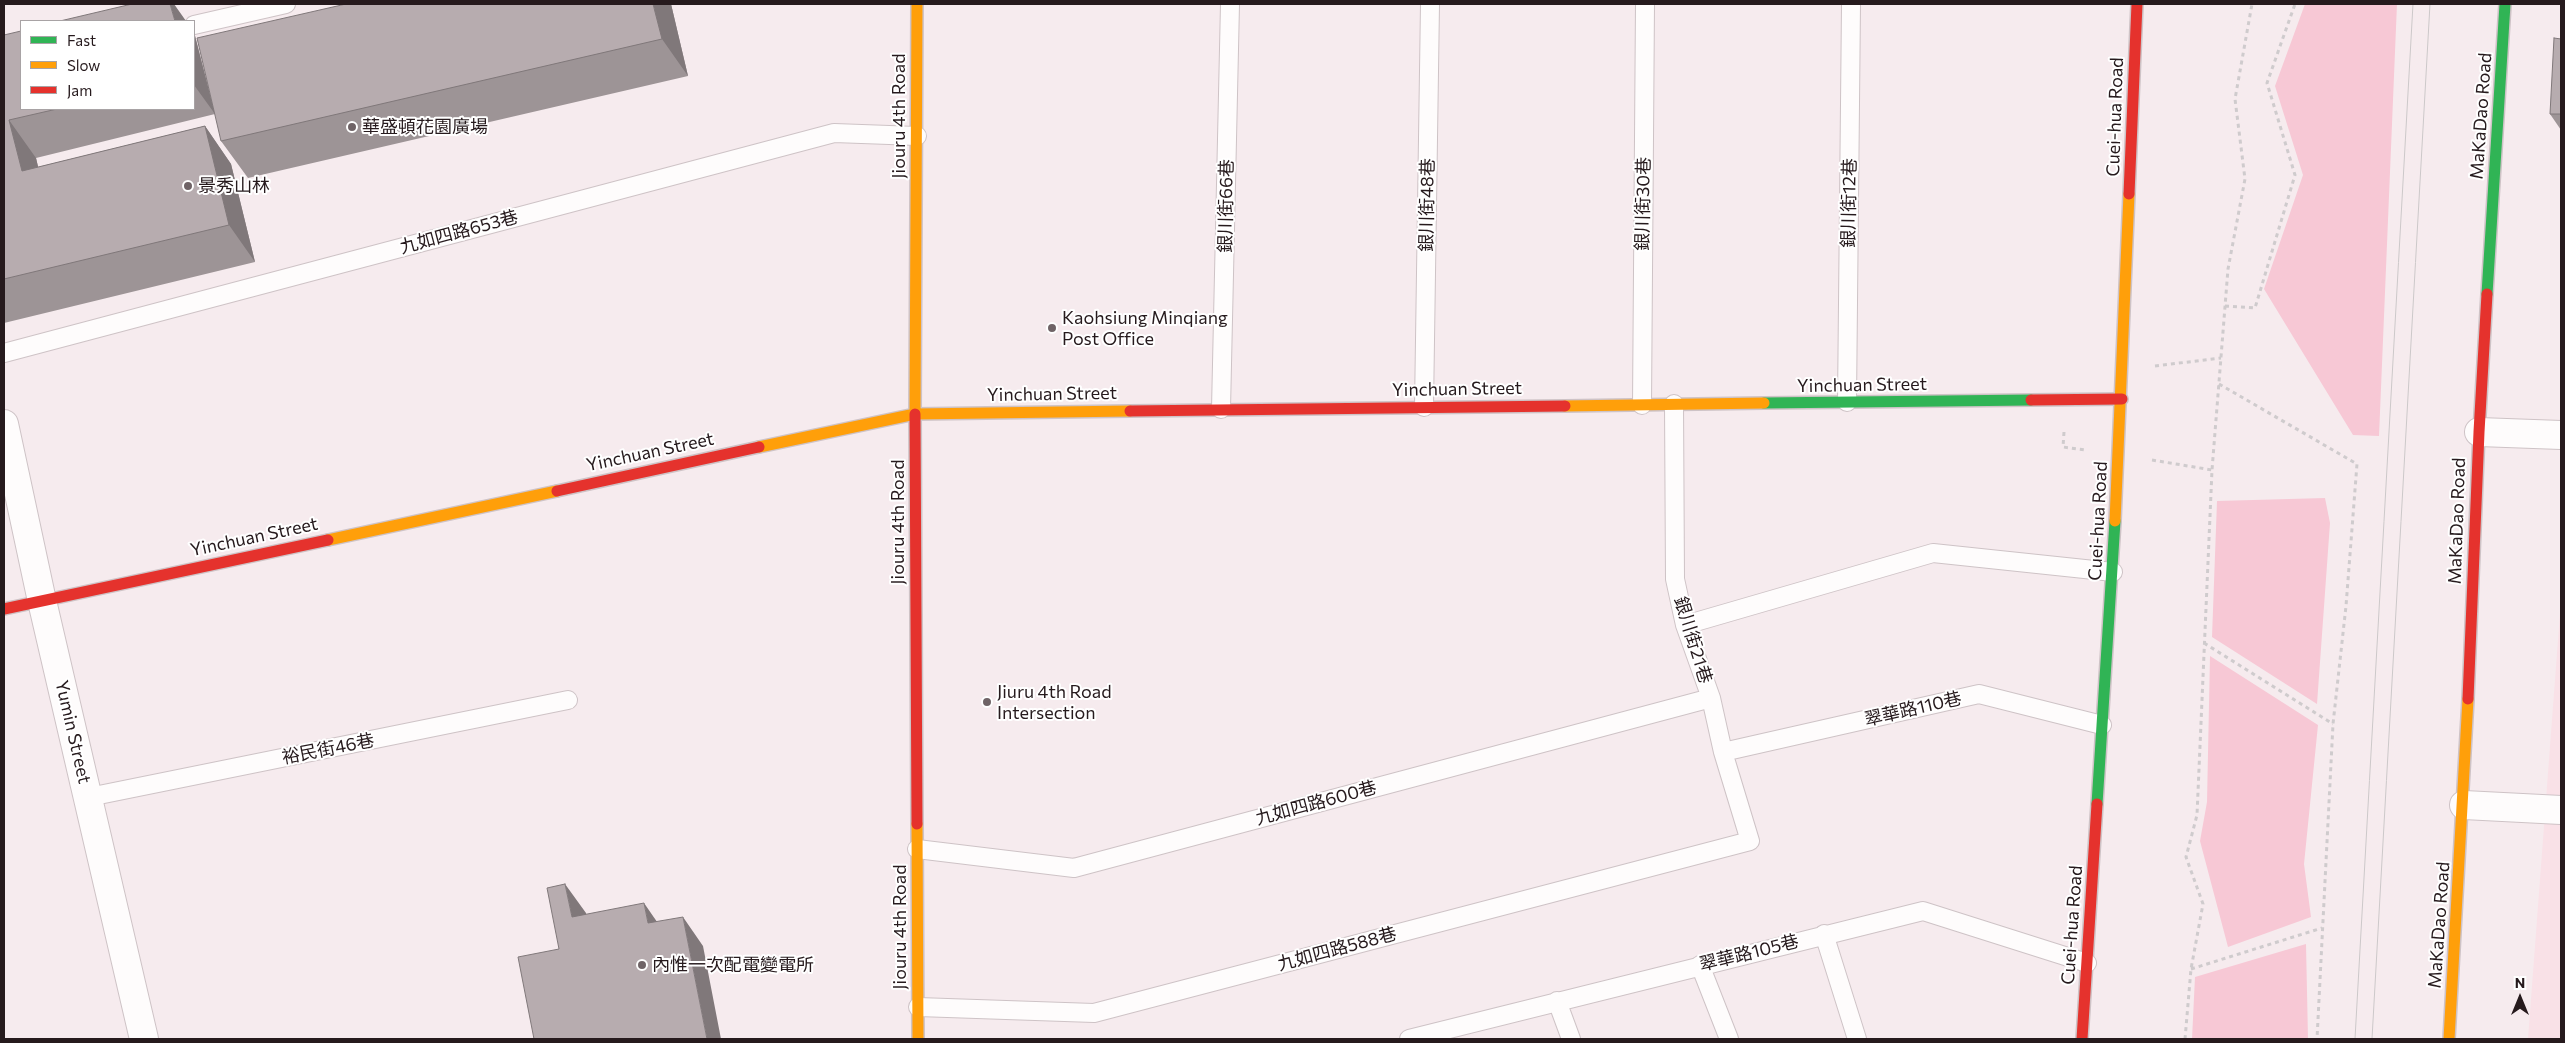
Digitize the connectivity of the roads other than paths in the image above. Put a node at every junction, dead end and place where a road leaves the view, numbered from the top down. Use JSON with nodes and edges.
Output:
{"nodes":[{"id":1,"x":286,"y":4,"type":"edge"},
{"id":2,"x":917,"y":4,"type":"edge"},
{"id":3,"x":1230,"y":4,"type":"edge"},
{"id":4,"x":1430,"y":4,"type":"edge"},
{"id":5,"x":1645,"y":4,"type":"edge"},
{"id":6,"x":1852,"y":4,"type":"edge"},
{"id":7,"x":2137,"y":4,"type":"edge"},
{"id":8,"x":2505,"y":4,"type":"edge"},
{"id":9,"x":195,"y":25,"type":"edge"},
{"id":10,"x":917,"y":136,"type":"junction"},
{"id":11,"x":4,"y":353,"type":"edge"},
{"id":12,"x":2122,"y":398,"type":"junction"},
{"id":13,"x":1847,"y":402,"type":"junction"},
{"id":14,"x":1674,"y":404,"type":"junction"},
{"id":15,"x":1642,"y":405,"type":"junction"},
{"id":16,"x":1424,"y":407,"type":"junction"},
{"id":17,"x":1221,"y":409,"type":"junction"},
{"id":18,"x":915,"y":414,"type":"junction"},
{"id":19,"x":4,"y":424,"type":"edge"},
{"id":20,"x":2479,"y":432,"type":"junction"},
{"id":21,"x":2561,"y":435,"type":"edge"},
{"id":22,"x":2113,"y":572,"type":"junction"},
{"id":23,"x":42,"y":601,"type":"junction"},
{"id":24,"x":4,"y":609,"type":"edge"},
{"id":25,"x":1685,"y":625,"type":"junction"},
{"id":26,"x":1711,"y":698,"type":"junction"},
{"id":27,"x":568,"y":700,"type":"dead end"},
{"id":28,"x":2102,"y":725,"type":"junction"},
{"id":29,"x":1723,"y":752,"type":"junction"},
{"id":30,"x":88,"y":797,"type":"junction"},
{"id":31,"x":2464,"y":805,"type":"junction"},
{"id":32,"x":2561,"y":810,"type":"edge"},
{"id":33,"x":1750,"y":841,"type":"joint"},
{"id":34,"x":917,"y":849,"type":"junction"},
{"id":35,"x":1824,"y":934,"type":"junction"},
{"id":36,"x":2087,"y":963,"type":"junction"},
{"id":37,"x":1700,"y":965,"type":"junction"},
{"id":38,"x":1558,"y":1001,"type":"junction"},
{"id":39,"x":918,"y":1007,"type":"junction"},
{"id":40,"x":144,"y":1039,"type":"edge"},
{"id":41,"x":918,"y":1039,"type":"edge"},
{"id":42,"x":1409,"y":1039,"type":"edge"},
{"id":43,"x":1571,"y":1039,"type":"edge"},
{"id":44,"x":1729,"y":1039,"type":"edge"},
{"id":45,"x":1856,"y":1039,"type":"edge"},
{"id":46,"x":2082,"y":1039,"type":"edge"},
{"id":47,"x":2449,"y":1039,"type":"edge"}],
"edges":[{"from":1,"to":9,"type":"lane"},
{"from":2,"to":10,"type":"street","name":"Jiouru 4th Road"},
{"from":3,"to":17,"type":"lane","name":"銀川街66巷"},
{"from":4,"to":16,"type":"lane","name":"銀川街48巷"},
{"from":5,"to":15,"type":"lane","name":"銀川街30巷"},
{"from":6,"to":13,"type":"lane","name":"銀川街12巷"},
{"from":7,"to":12,"type":"street","name":"Cuei-hua Road"},
{"from":8,"to":20,"type":"street","name":"MaKaDao Road"},
{"from":10,"to":11,"type":"lane","name":"九如四路653巷"},
{"from":10,"to":18,"type":"street","name":"Jiouru 4th Road"},
{"from":12,"to":13,"type":"street","name":"Yinchuan Street"},
{"from":12,"to":22,"type":"street","name":"Cuei-hua Road"},
{"from":13,"to":14,"type":"street","name":"Yinchuan Street"},
{"from":14,"to":15,"type":"street","name":"Yinchuan Street"},
{"from":14,"to":25,"type":"lane","name":"銀川街21巷"},
{"from":15,"to":16,"type":"street","name":"Yinchuan Street"},
{"from":16,"to":17,"type":"street","name":"Yinchuan Street"},
{"from":17,"to":18,"type":"street","name":"Yinchuan Street"},
{"from":18,"to":23,"type":"street","name":"Yinchuan Street"},
{"from":18,"to":34,"type":"street","name":"Jiouru 4th Road"},
{"from":19,"to":23,"type":"street","name":"Yumin Street"},
{"from":20,"to":21,"type":"street"},
{"from":20,"to":31,"type":"street","name":"MaKaDao Road"},
{"from":22,"to":25,"type":"lane"},
{"from":22,"to":28,"type":"street","name":"Cuei-hua Road"},
{"from":23,"to":24,"type":"street","name":"Yinchuan Street"},
{"from":23,"to":30,"type":"street","name":"Yumin Street"},
{"from":25,"to":26,"type":"lane","name":"銀川街21巷"},
{"from":26,"to":29,"type":"lane","name":"銀川街21巷"},
{"from":26,"to":34,"type":"lane","name":"九如四路600巷"},
{"from":27,"to":30,"type":"lane","name":"裕民街46巷"},
{"from":28,"to":29,"type":"lane","name":"翠華路110巷"},
{"from":28,"to":36,"type":"street","name":"Cuei-hua Road"},
{"from":29,"to":33,"type":"lane","name":"銀川街21巷"},
{"from":30,"to":40,"type":"street","name":"Yumin Street"},
{"from":31,"to":32,"type":"street"},
{"from":31,"to":47,"type":"street","name":"MaKaDao Road"},
{"from":33,"to":39,"type":"lane","name":"九如四路588巷"},
{"from":34,"to":39,"type":"street","name":"Jiouru 4th Road"},
{"from":35,"to":36,"type":"lane","name":"翠華路105巷"},
{"from":35,"to":37,"type":"lane","name":"翠華路105巷"},
{"from":35,"to":45,"type":"lane"},
{"from":36,"to":46,"type":"street","name":"Cuei-hua Road"},
{"from":37,"to":38,"type":"lane","name":"翠華路105巷"},
{"from":37,"to":44,"type":"lane"},
{"from":38,"to":42,"type":"lane","name":"翠華路105巷"},
{"from":38,"to":43,"type":"lane"},
{"from":39,"to":41,"type":"street","name":"Jiouru 4th Road"}]}
